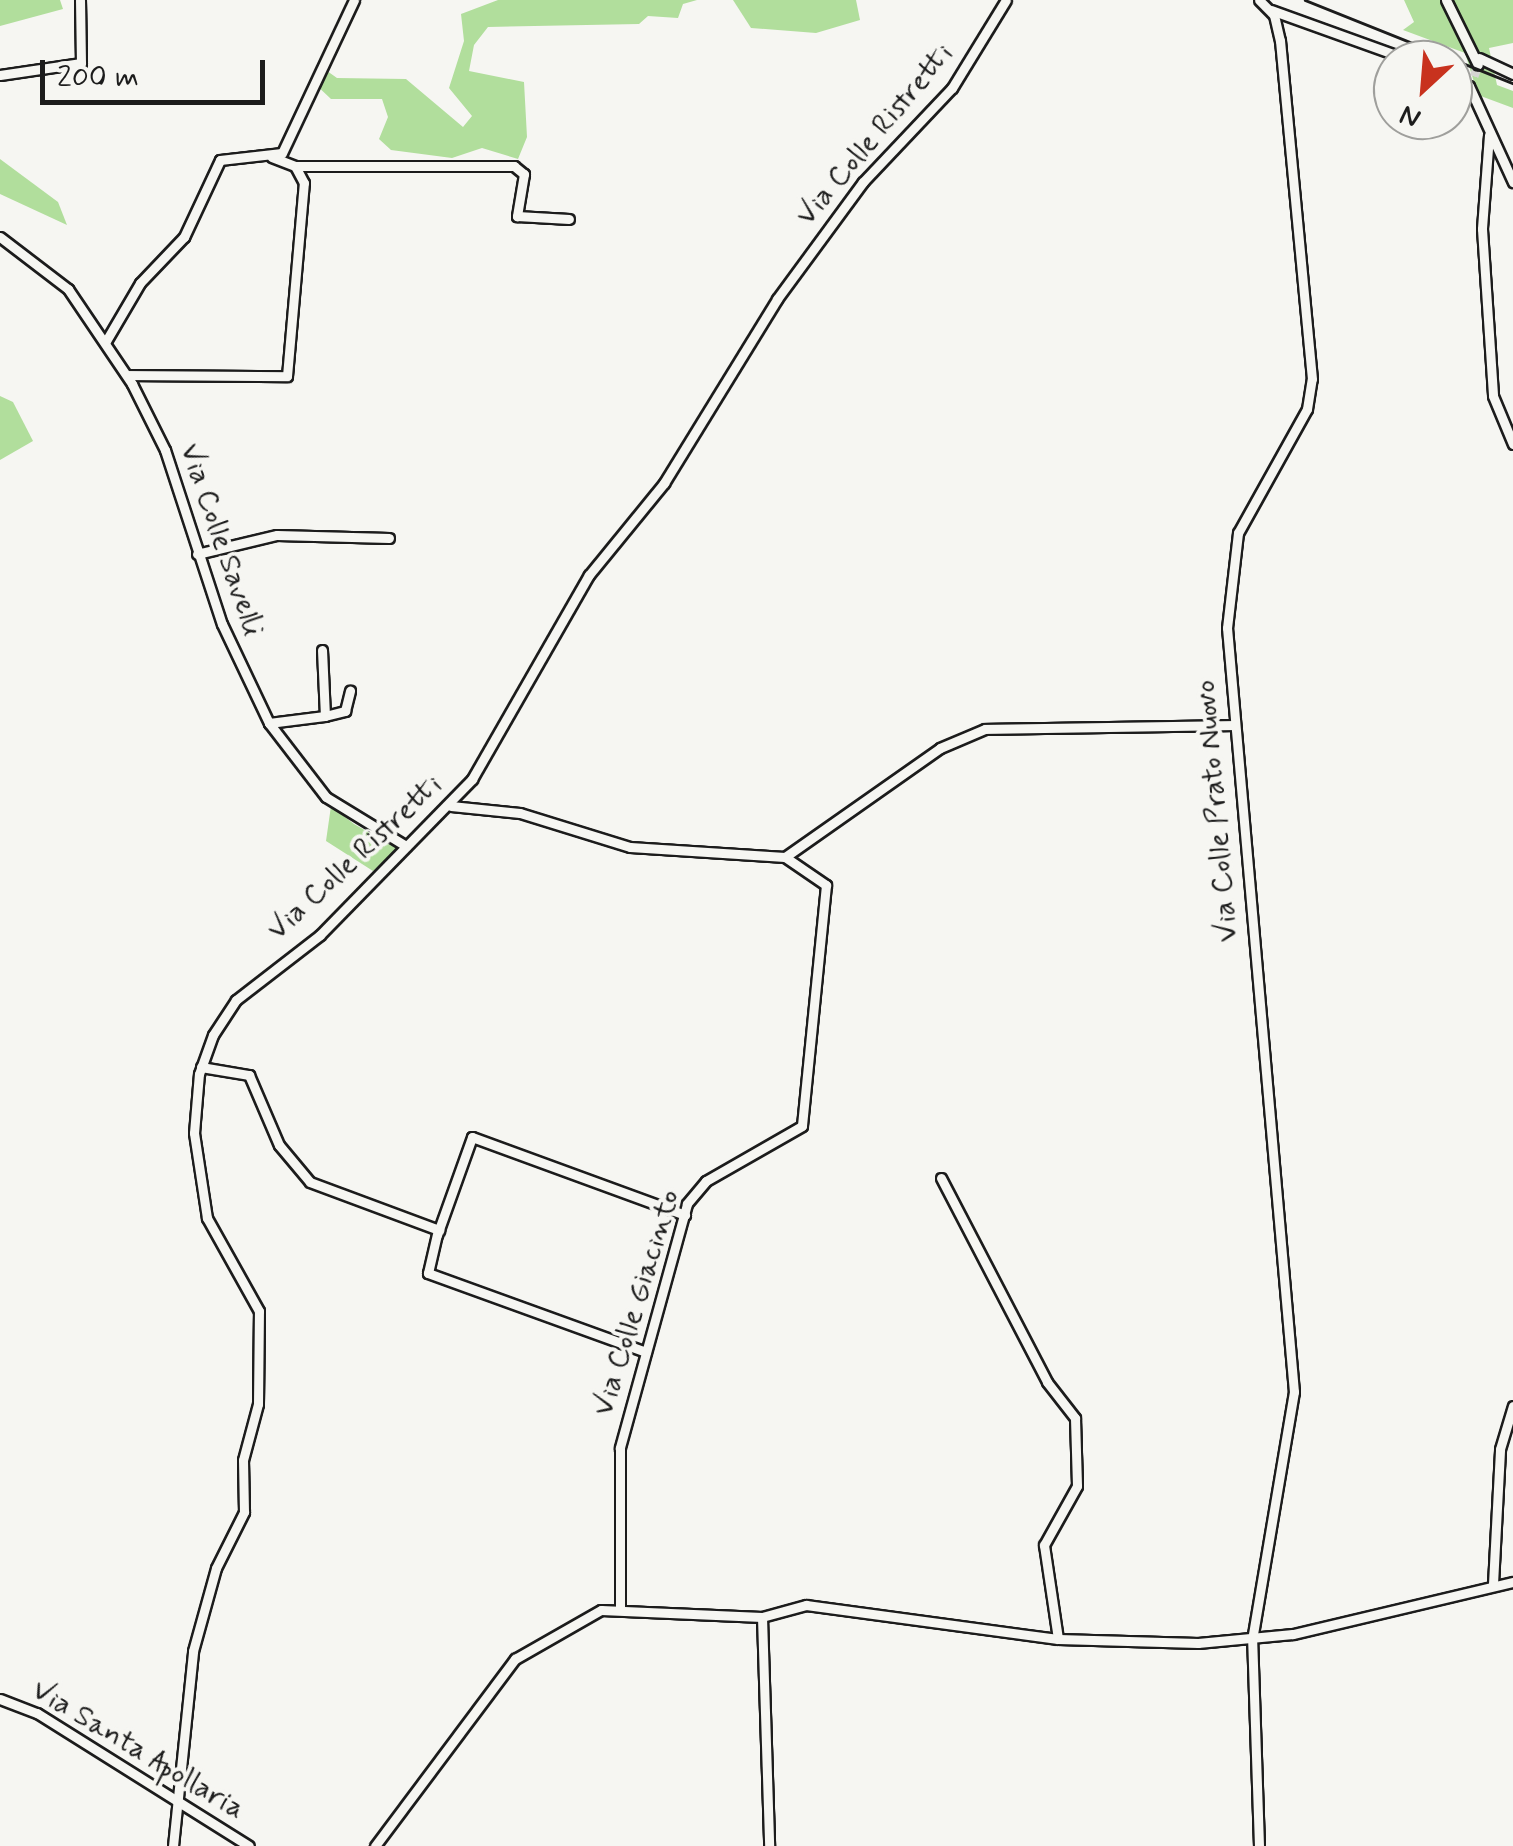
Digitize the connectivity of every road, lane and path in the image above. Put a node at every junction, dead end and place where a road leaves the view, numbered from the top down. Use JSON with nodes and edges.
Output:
{"nodes":[{"id":1,"x":80,"y":0,"type":"edge"},
{"id":2,"x":354,"y":0,"type":"edge"},
{"id":3,"x":1006,"y":0,"type":"edge"},
{"id":4,"x":1259,"y":0,"type":"edge"},
{"id":5,"x":1446,"y":0,"type":"edge"},
{"id":6,"x":1271,"y":10,"type":"junction"},
{"id":7,"x":1373,"y":47,"type":"edge"},
{"id":8,"x":0,"y":74,"type":"edge"},
{"id":9,"x":1513,"y":74,"type":"edge"},
{"id":10,"x":1473,"y":84,"type":"tunnel mouth"},
{"id":11,"x":1489,"y":135,"type":"junction"},
{"id":12,"x":269,"y":156,"type":"junction"},
{"id":13,"x":295,"y":166,"type":"junction"},
{"id":14,"x":1513,"y":182,"type":"edge"},
{"id":15,"x":569,"y":219,"type":"dead end"},
{"id":16,"x":0,"y":237,"type":"edge"},
{"id":17,"x":106,"y":340,"type":"junction"},
{"id":18,"x":127,"y":376,"type":"junction"},
{"id":19,"x":1513,"y":444,"type":"edge"},
{"id":20,"x":389,"y":538,"type":"dead end"},
{"id":21,"x":197,"y":554,"type":"junction"},
{"id":22,"x":322,"y":650,"type":"dead end"},
{"id":23,"x":350,"y":691,"type":"dead end"},
{"id":24,"x":325,"y":716,"type":"junction"},
{"id":25,"x":269,"y":723,"type":"junction"},
{"id":26,"x":1232,"y":725,"type":"junction"},
{"id":27,"x":451,"y":806,"type":"junction"},
{"id":28,"x":406,"y":846,"type":"junction"},
{"id":29,"x":785,"y":857,"type":"junction"},
{"id":30,"x":201,"y":1067,"type":"junction"},
{"id":31,"x":941,"y":1178,"type":"dead end"},
{"id":32,"x":684,"y":1215,"type":"junction"},
{"id":33,"x":439,"y":1230,"type":"junction"},
{"id":34,"x":646,"y":1352,"type":"junction"},
{"id":35,"x":1513,"y":1406,"type":"edge"},
{"id":36,"x":1513,"y":1582,"type":"edge"},
{"id":37,"x":1493,"y":1584,"type":"junction"},
{"id":38,"x":620,"y":1608,"type":"junction"},
{"id":39,"x":762,"y":1617,"type":"junction"},
{"id":40,"x":1058,"y":1639,"type":"junction"},
{"id":41,"x":1252,"y":1640,"type":"junction"},
{"id":42,"x":0,"y":1699,"type":"edge"},
{"id":43,"x":181,"y":1807,"type":"junction"},
{"id":44,"x":173,"y":1846,"type":"edge"},
{"id":45,"x":249,"y":1846,"type":"edge"},
{"id":46,"x":375,"y":1846,"type":"edge"},
{"id":47,"x":770,"y":1846,"type":"edge"},
{"id":48,"x":1258,"y":1846,"type":"edge"}],
"edges":[{"from":1,"to":8,"type":"street"},
{"from":2,"to":12,"type":"street"},
{"from":3,"to":27,"type":"street","name":"Via Colle Ristretti"},
{"from":4,"to":6,"type":"street"},
{"from":5,"to":9,"type":"street"},
{"from":6,"to":7,"type":"street"},
{"from":6,"to":26,"type":"street","name":"Via Colle Prato Nuovo"},
{"from":10,"to":11,"type":"street"},
{"from":11,"to":14,"type":"street"},
{"from":11,"to":19,"type":"street"},
{"from":12,"to":13,"type":"street"},
{"from":12,"to":17,"type":"street"},
{"from":13,"to":15,"type":"street"},
{"from":13,"to":18,"type":"street"},
{"from":16,"to":17,"type":"street","name":"Via Colle Savelli"},
{"from":17,"to":18,"type":"street","name":"Via Colle Savelli"},
{"from":18,"to":21,"type":"street","name":"Via Colle Savelli"},
{"from":20,"to":21,"type":"street"},
{"from":21,"to":25,"type":"street","name":"Via Colle Savelli"},
{"from":22,"to":24,"type":"street"},
{"from":23,"to":24,"type":"street"},
{"from":24,"to":25,"type":"street"},
{"from":25,"to":28,"type":"street","name":"Via Colle Savelli"},
{"from":26,"to":29,"type":"street"},
{"from":26,"to":41,"type":"street","name":"Via Colle Prato Nuovo"},
{"from":27,"to":28,"type":"street","name":"Via Colle Ristretti"},
{"from":27,"to":29,"type":"street"},
{"from":28,"to":30,"type":"street","name":"Via Colle Ristretti"},
{"from":29,"to":32,"type":"street","name":"Via Colle Giacinto"},
{"from":30,"to":33,"type":"street"},
{"from":30,"to":43,"type":"street","name":"Via Colle Ristretti"},
{"from":31,"to":40,"type":"street"},
{"from":32,"to":33,"type":"street"},
{"from":32,"to":34,"type":"street","name":"Via Colle Giacinto"},
{"from":33,"to":34,"type":"street"},
{"from":34,"to":38,"type":"street","name":"Via Colle Giacinto"},
{"from":35,"to":37,"type":"street"},
{"from":36,"to":37,"type":"street"},
{"from":37,"to":41,"type":"street"},
{"from":38,"to":39,"type":"street"},
{"from":38,"to":46,"type":"street"},
{"from":39,"to":40,"type":"street"},
{"from":39,"to":47,"type":"street"},
{"from":40,"to":41,"type":"street"},
{"from":41,"to":48,"type":"street","name":"Via Colle Prato Nuovo"},
{"from":42,"to":43,"type":"street","name":"Via Santa Apollaria"},
{"from":43,"to":44,"type":"street","name":"Via Colle Ristretti"},
{"from":43,"to":45,"type":"street","name":"Via Santa Apollaria"}]}
